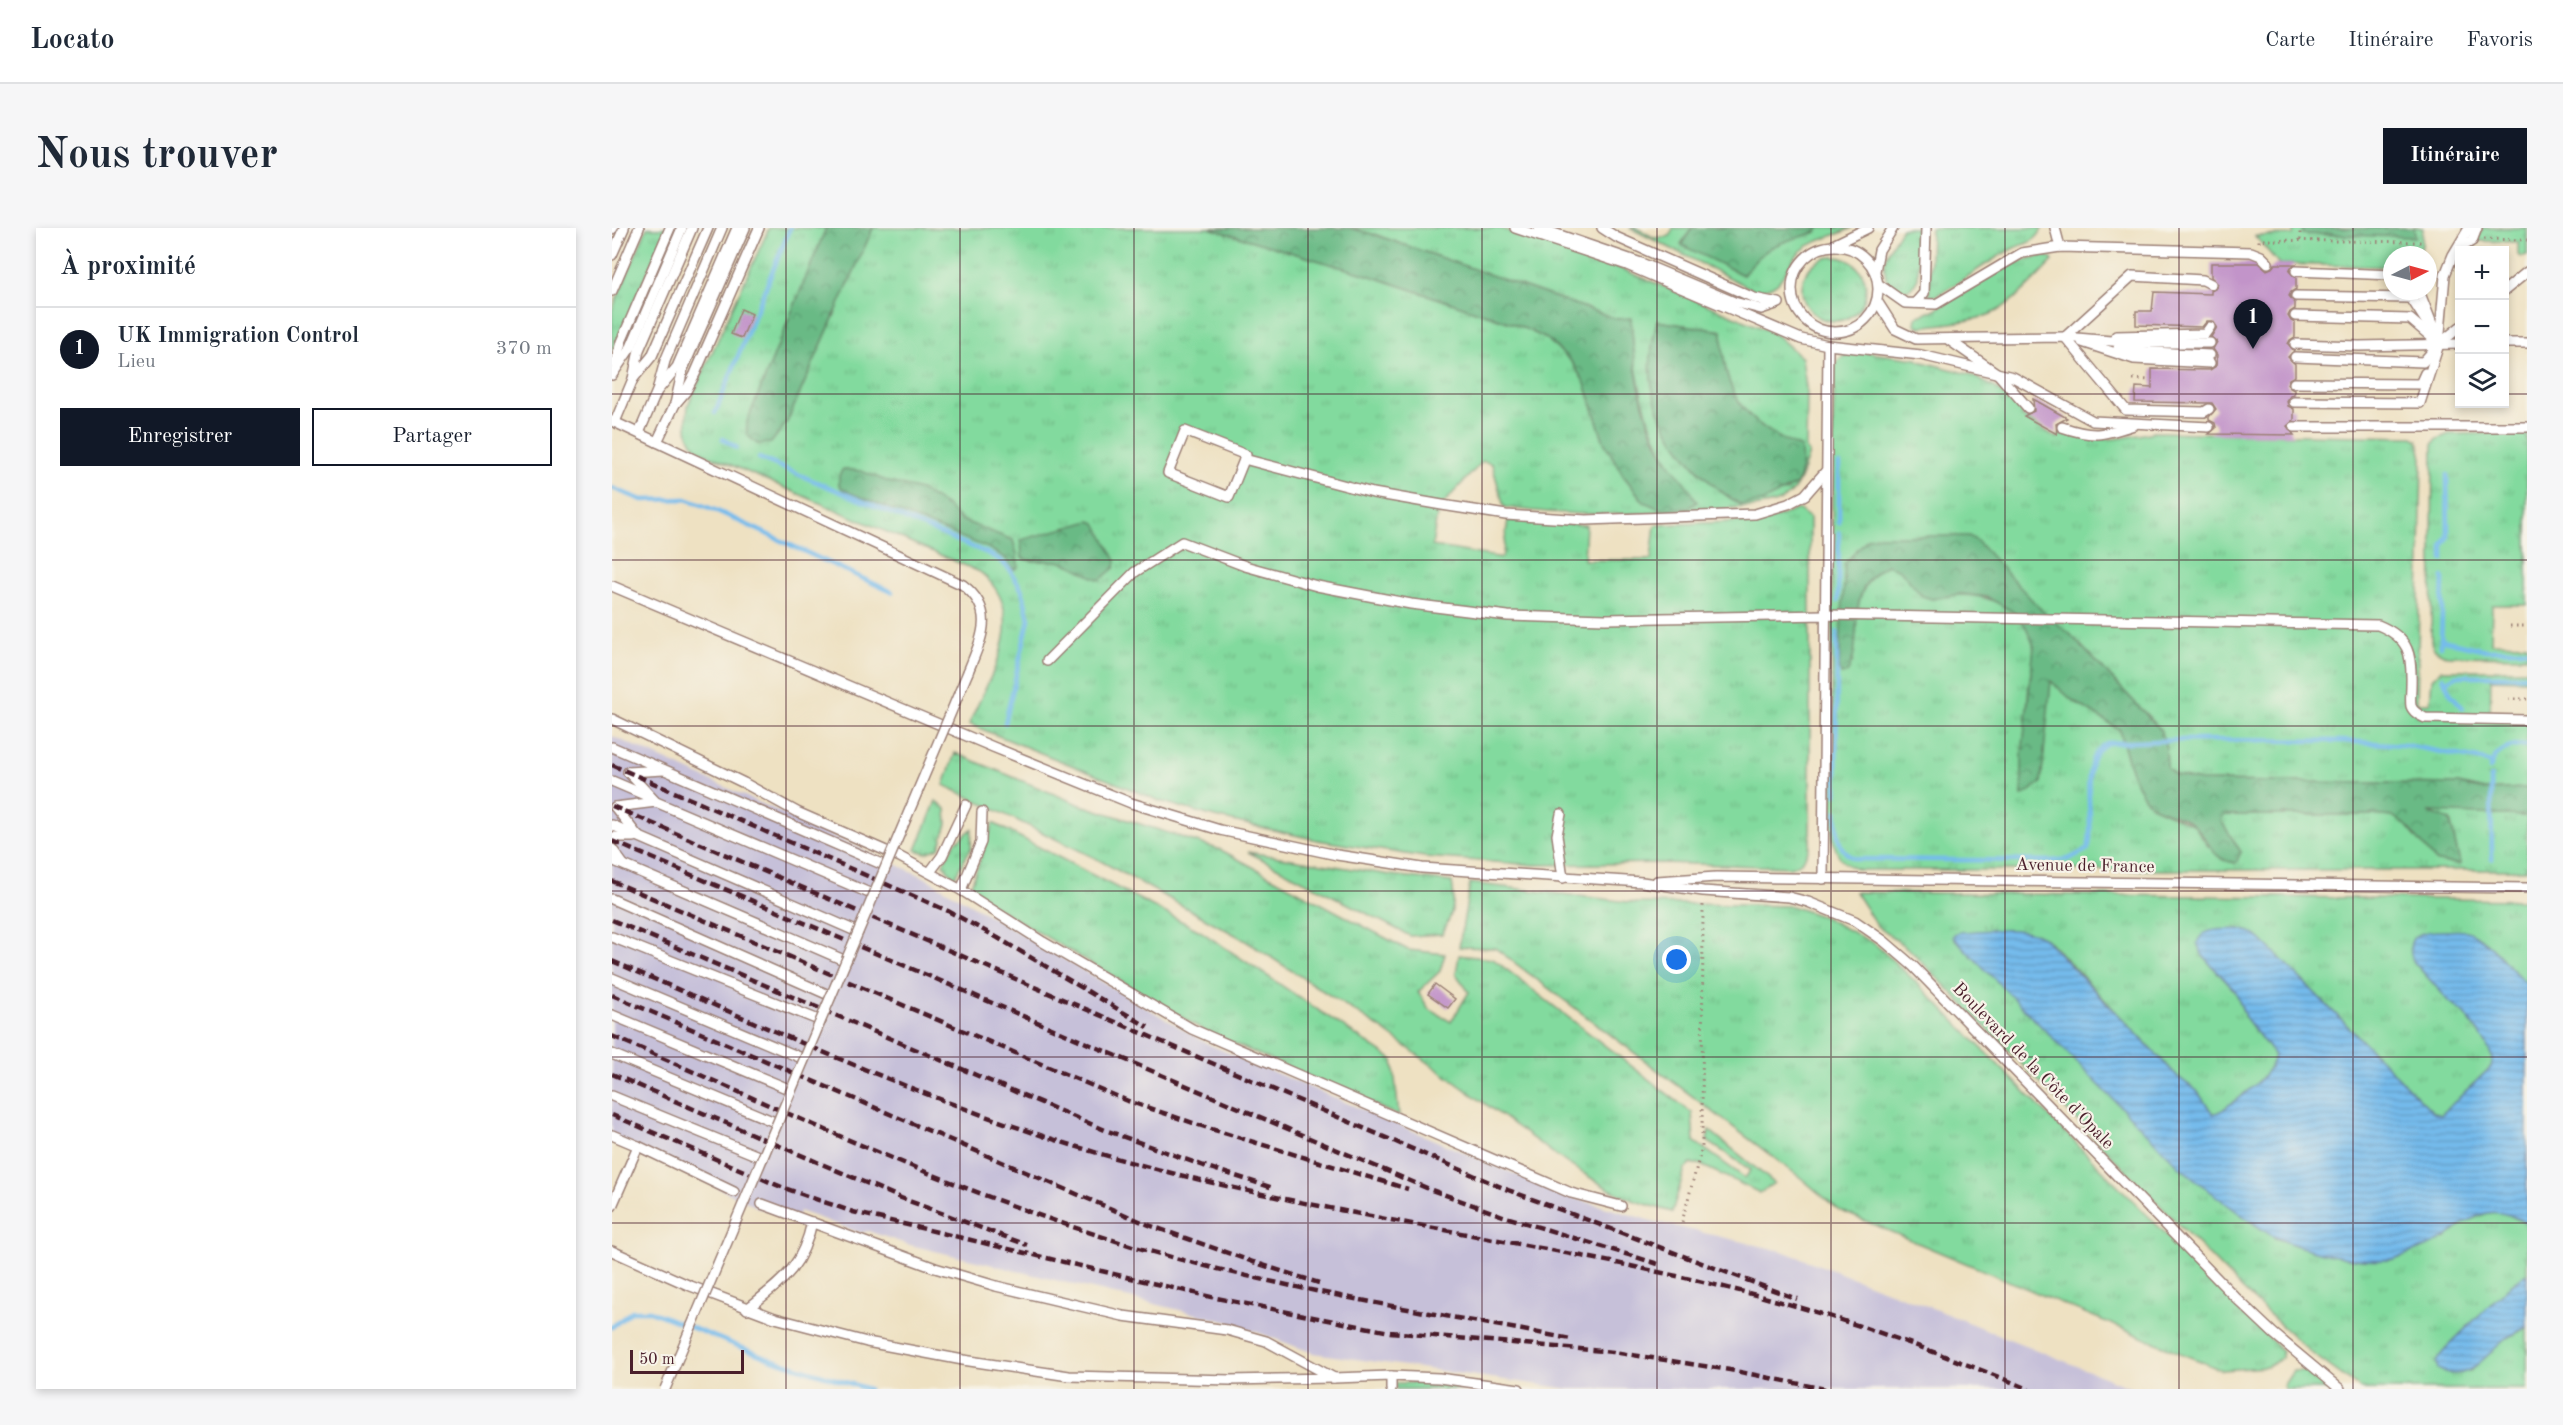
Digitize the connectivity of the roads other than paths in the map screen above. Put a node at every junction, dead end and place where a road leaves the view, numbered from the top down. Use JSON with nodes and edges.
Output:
{"nodes":[{"id":1,"x":624,"y":228,"type":"edge"},
{"id":2,"x":639,"y":228,"type":"edge"},
{"id":3,"x":670,"y":228,"type":"edge"},
{"id":4,"x":682,"y":228,"type":"edge"},
{"id":5,"x":692,"y":228,"type":"edge"},
{"id":6,"x":708,"y":228,"type":"edge"},
{"id":7,"x":722,"y":228,"type":"edge"},
{"id":8,"x":736,"y":228,"type":"edge"},
{"id":9,"x":744,"y":228,"type":"edge"},
{"id":10,"x":759,"y":228,"type":"edge"},
{"id":11,"x":1515,"y":228,"type":"edge"},
{"id":12,"x":1539,"y":228,"type":"edge"},
{"id":13,"x":1593,"y":228,"type":"edge"},
{"id":14,"x":1602,"y":228,"type":"edge"},
{"id":15,"x":1868,"y":228,"type":"edge"},
{"id":16,"x":1893,"y":228,"type":"edge"},
{"id":17,"x":1926,"y":228,"type":"edge"},
{"id":18,"x":2055,"y":228,"type":"edge"},
{"id":19,"x":2460,"y":228,"type":"edge"},
{"id":20,"x":2469,"y":228,"type":"edge"},
{"id":21,"x":2477,"y":228,"type":"edge"},
{"id":22,"x":1616,"y":237,"type":"junction"},
{"id":23,"x":1831,"y":246,"type":"junction"},
{"id":24,"x":2060,"y":247,"type":"junction"},
{"id":25,"x":612,"y":255,"type":"edge"},
{"id":26,"x":2453,"y":255,"type":"junction"},
{"id":27,"x":2268,"y":263,"type":"dead end"},
{"id":28,"x":1875,"y":271,"type":"junction"},
{"id":29,"x":2296,"y":271,"type":"dead end"},
{"id":30,"x":2527,"y":272,"type":"edge"},
{"id":31,"x":2383,"y":275,"type":"edge"},
{"id":32,"x":1664,"y":281,"type":"junction"},
{"id":33,"x":1683,"y":281,"type":"junction"},
{"id":34,"x":1878,"y":284,"type":"junction"},
{"id":35,"x":2211,"y":284,"type":"dead end"},
{"id":36,"x":2509,"y":288,"type":"edge"},
{"id":37,"x":612,"y":291,"type":"edge"},
{"id":38,"x":1702,"y":292,"type":"junction"},
{"id":39,"x":2296,"y":296,"type":"dead end"},
{"id":40,"x":1791,"y":298,"type":"junction"},
{"id":41,"x":2422,"y":300,"type":"edge"},
{"id":42,"x":1877,"y":301,"type":"junction"},
{"id":43,"x":1779,"y":303,"type":"junction"},
{"id":44,"x":1915,"y":303,"type":"junction"},
{"id":45,"x":1732,"y":305,"type":"junction"},
{"id":46,"x":2295,"y":316,"type":"dead end"},
{"id":47,"x":2210,"y":327,"type":"dead end"},
{"id":48,"x":2455,"y":331,"type":"edge"},
{"id":49,"x":2066,"y":337,"type":"junction"},
{"id":50,"x":1948,"y":340,"type":"junction"},
{"id":51,"x":2211,"y":343,"type":"dead end"},
{"id":52,"x":2527,"y":343,"type":"edge"},
{"id":53,"x":2295,"y":344,"type":"dead end"},
{"id":54,"x":2439,"y":344,"type":"junction"},
{"id":55,"x":2455,"y":344,"type":"edge"},
{"id":56,"x":2509,"y":344,"type":"edge"},
{"id":57,"x":1828,"y":345,"type":"junction"},
{"id":58,"x":2295,"y":357,"type":"dead end"},
{"id":59,"x":2210,"y":359,"type":"dead end"},
{"id":60,"x":613,"y":373,"type":"edge"},
{"id":61,"x":1998,"y":374,"type":"junction"},
{"id":62,"x":633,"y":379,"type":"junction"},
{"id":63,"x":2294,"y":383,"type":"dead end"},
{"id":64,"x":657,"y":391,"type":"junction"},
{"id":65,"x":2294,"y":402,"type":"dead end"},
{"id":66,"x":675,"y":404,"type":"junction"},
{"id":67,"x":2028,"y":408,"type":"dead end"},
{"id":68,"x":2209,"y":409,"type":"dead end"},
{"id":69,"x":613,"y":422,"type":"edge"},
{"id":70,"x":2139,"y":424,"type":"junction"},
{"id":71,"x":2062,"y":427,"type":"dead end"},
{"id":72,"x":2209,"y":427,"type":"dead end"},
{"id":73,"x":2294,"y":427,"type":"dead end"},
{"id":74,"x":2527,"y":428,"type":"edge"},
{"id":75,"x":639,"y":433,"type":"junction"},
{"id":76,"x":657,"y":442,"type":"junction"},
{"id":77,"x":1244,"y":459,"type":"junction"},
{"id":78,"x":1827,"y":471,"type":"junction"},
{"id":79,"x":612,"y":586,"type":"edge"},
{"id":80,"x":1825,"y":615,"type":"junction"},
{"id":81,"x":1047,"y":661,"type":"dead end"},
{"id":82,"x":612,"y":719,"type":"edge"},
{"id":83,"x":2527,"y":720,"type":"edge"},
{"id":84,"x":612,"y":747,"type":"edge"},
{"id":85,"x":667,"y":770,"type":"junction"},
{"id":86,"x":612,"y":781,"type":"edge"},
{"id":87,"x":654,"y":800,"type":"junction"},
{"id":88,"x":966,"y":805,"type":"dead end"},
{"id":89,"x":982,"y":812,"type":"dead end"},
{"id":90,"x":1561,"y":814,"type":"dead end"},
{"id":91,"x":612,"y":825,"type":"edge"},
{"id":92,"x":639,"y":836,"type":"junction"},
{"id":93,"x":612,"y":837,"type":"edge"},
{"id":94,"x":612,"y":849,"type":"edge"},
{"id":95,"x":612,"y":860,"type":"edge"},
{"id":96,"x":624,"y":866,"type":"junction"},
{"id":97,"x":886,"y":866,"type":"junction"},
{"id":98,"x":612,"y":868,"type":"edge"},
{"id":99,"x":930,"y":872,"type":"junction"},
{"id":100,"x":1563,"y":878,"type":"junction"},
{"id":101,"x":1823,"y":879,"type":"junction"},
{"id":102,"x":1642,"y":882,"type":"junction"},
{"id":103,"x":2527,"y":887,"type":"edge"},
{"id":104,"x":961,"y":890,"type":"junction"},
{"id":105,"x":874,"y":895,"type":"junction"},
{"id":106,"x":612,"y":899,"type":"edge"},
{"id":107,"x":858,"y":932,"type":"junction"},
{"id":108,"x":612,"y":937,"type":"edge"},
{"id":109,"x":846,"y":961,"type":"junction"},
{"id":110,"x":612,"y":978,"type":"edge"},
{"id":111,"x":831,"y":996,"type":"junction"},
{"id":112,"x":612,"y":1015,"type":"edge"},
{"id":113,"x":821,"y":1021,"type":"junction"},
{"id":114,"x":612,"y":1054,"type":"edge"},
{"id":115,"x":804,"y":1059,"type":"junction"},
{"id":116,"x":791,"y":1090,"type":"junction"},
{"id":117,"x":612,"y":1096,"type":"edge"},
{"id":118,"x":777,"y":1123,"type":"junction"},
{"id":119,"x":612,"y":1135,"type":"edge"},
{"id":120,"x":638,"y":1146,"type":"junction"},
{"id":121,"x":763,"y":1158,"type":"junction"},
{"id":122,"x":734,"y":1192,"type":"dead end"},
{"id":123,"x":762,"y":1204,"type":"dead end"},
{"id":124,"x":612,"y":1206,"type":"edge"},
{"id":125,"x":1622,"y":1206,"type":"dead end"},
{"id":126,"x":812,"y":1222,"type":"junction"},
{"id":127,"x":612,"y":1251,"type":"edge"},
{"id":128,"x":747,"y":1309,"type":"junction"},
{"id":129,"x":1391,"y":1376,"type":"junction"},
{"id":130,"x":1334,"y":1378,"type":"junction"},
{"id":131,"x":665,"y":1389,"type":"edge"},
{"id":132,"x":1391,"y":1389,"type":"edge"},
{"id":133,"x":1519,"y":1389,"type":"edge"},
{"id":134,"x":2340,"y":1389,"type":"edge"}],
"edges":[{"from":1,"to":25,"type":"lane"},
{"from":2,"to":37,"type":"lane"},
{"from":3,"to":60,"type":"lane"},
{"from":4,"to":60,"type":"lane"},
{"from":5,"to":62,"type":"lane"},
{"from":6,"to":62,"type":"lane"},
{"from":7,"to":64,"type":"lane"},
{"from":8,"to":64,"type":"lane"},
{"from":9,"to":66,"type":"lane"},
{"from":10,"to":66,"type":"lane"},
{"from":11,"to":32,"type":"lane"},
{"from":12,"to":33,"type":"lane"},
{"from":13,"to":22,"type":"lane"},
{"from":14,"to":22,"type":"lane"},
{"from":15,"to":23,"type":"lane"},
{"from":16,"to":28,"type":"lane"},
{"from":17,"to":44,"type":"lane"},
{"from":18,"to":24,"type":"lane"},
{"from":19,"to":26,"type":"lane"},
{"from":20,"to":26,"type":"lane"},
{"from":21,"to":26,"type":"lane"},
{"from":22,"to":43,"type":"lane"},
{"from":23,"to":28,"type":"lane"},
{"from":23,"to":40,"type":"lane"},
{"from":24,"to":27,"type":"lane"},
{"from":24,"to":44,"type":"lane"},
{"from":26,"to":54,"type":"lane"},
{"from":28,"to":34,"type":"lane"},
{"from":29,"to":31,"type":"lane"},
{"from":30,"to":36,"type":"lane"},
{"from":32,"to":38,"type":"lane"},
{"from":32,"to":45,"type":"lane"},
{"from":33,"to":38,"type":"lane"},
{"from":33,"to":45,"type":"lane"},
{"from":34,"to":42,"type":"lane"},
{"from":34,"to":44,"type":"lane"},
{"from":35,"to":49,"type":"lane"},
{"from":38,"to":45,"type":"lane"},
{"from":39,"to":54,"type":"lane"},
{"from":40,"to":42,"type":"lane"},
{"from":40,"to":43,"type":"lane"},
{"from":41,"to":54,"type":"lane"},
{"from":42,"to":50,"type":"lane"},
{"from":43,"to":45,"type":"lane"},
{"from":45,"to":57,"type":"lane"},
{"from":46,"to":54,"type":"lane"},
{"from":47,"to":49,"type":"lane"},
{"from":48,"to":54,"type":"lane"},
{"from":49,"to":50,"type":"lane"},
{"from":49,"to":51,"type":"lane"},
{"from":49,"to":59,"type":"lane"},
{"from":49,"to":68,"type":"lane"},
{"from":50,"to":61,"type":"lane"},
{"from":52,"to":56,"type":"lane"},
{"from":53,"to":54,"type":"lane"},
{"from":54,"to":55,"type":"lane"},
{"from":54,"to":58,"type":"lane"},
{"from":54,"to":63,"type":"lane"},
{"from":54,"to":65,"type":"lane"},
{"from":57,"to":61,"type":"lane"},
{"from":57,"to":78,"type":"lane"},
{"from":61,"to":67,"type":"lane"},
{"from":61,"to":70,"type":"lane"},
{"from":62,"to":69,"type":"lane"},
{"from":64,"to":75,"type":"lane"},
{"from":66,"to":76,"type":"lane"},
{"from":69,"to":75,"type":"lane"},
{"from":70,"to":71,"type":"lane"},
{"from":70,"to":72,"type":"lane"},
{"from":73,"to":74,"type":"lane"},
{"from":75,"to":76,"type":"lane"},
{"from":76,"to":97,"type":"lane","bridge":true},
{"from":77,"to":77,"type":"lane"},
{"from":77,"to":78,"type":"lane"},
{"from":78,"to":80,"type":"lane"},
{"from":79,"to":100,"type":"lane"},
{"from":80,"to":81,"type":"lane"},
{"from":80,"to":83,"type":"lane"},
{"from":80,"to":101,"type":"lane"},
{"from":82,"to":99,"type":"lane"},
{"from":84,"to":85,"type":"lane"},
{"from":85,"to":87,"type":"lane"},
{"from":85,"to":97,"type":"lane"},
{"from":86,"to":87,"type":"lane"},
{"from":87,"to":92,"type":"lane"},
{"from":87,"to":105,"type":"lane"},
{"from":88,"to":99,"type":"lane"},
{"from":89,"to":104,"type":"lane"},
{"from":90,"to":100,"type":"lane"},
{"from":91,"to":92,"type":"lane"},
{"from":92,"to":93,"type":"lane"},
{"from":92,"to":107,"type":"lane"},
{"from":94,"to":96,"type":"lane"},
{"from":95,"to":96,"type":"lane"},
{"from":96,"to":98,"type":"lane"},
{"from":96,"to":109,"type":"lane"},
{"from":97,"to":105,"type":"lane","bridge":true},
{"from":99,"to":104,"type":"lane"},
{"from":100,"to":102,"type":"lane"},
{"from":101,"to":102,"type":"lane","name":"Avenue de France"},
{"from":101,"to":103,"type":"lane","name":"Avenue de France"},
{"from":102,"to":134,"type":"lane","name":"Boulevard de la Côte d'Opale"},
{"from":104,"to":125,"type":"lane"},
{"from":105,"to":107,"type":"lane","bridge":true},
{"from":106,"to":111,"type":"lane"},
{"from":107,"to":109,"type":"lane","bridge":true},
{"from":108,"to":113,"type":"lane"},
{"from":109,"to":111,"type":"lane","bridge":true},
{"from":110,"to":115,"type":"lane"},
{"from":111,"to":113,"type":"lane","bridge":true},
{"from":112,"to":116,"type":"lane"},
{"from":113,"to":115,"type":"lane","bridge":true},
{"from":114,"to":118,"type":"lane"},
{"from":115,"to":116,"type":"lane","bridge":true},
{"from":116,"to":118,"type":"lane","bridge":true},
{"from":117,"to":121,"type":"lane"},
{"from":118,"to":121,"type":"lane","bridge":true},
{"from":119,"to":120,"type":"lane"},
{"from":120,"to":122,"type":"lane"},
{"from":120,"to":124,"type":"lane"},
{"from":121,"to":131,"type":"lane","bridge":true},
{"from":123,"to":126,"type":"lane"},
{"from":126,"to":128,"type":"lane"},
{"from":126,"to":130,"type":"lane"},
{"from":127,"to":128,"type":"lane"},
{"from":128,"to":130,"type":"lane"},
{"from":129,"to":130,"type":"lane"},
{"from":129,"to":132,"type":"lane"},
{"from":129,"to":133,"type":"lane"}]}
